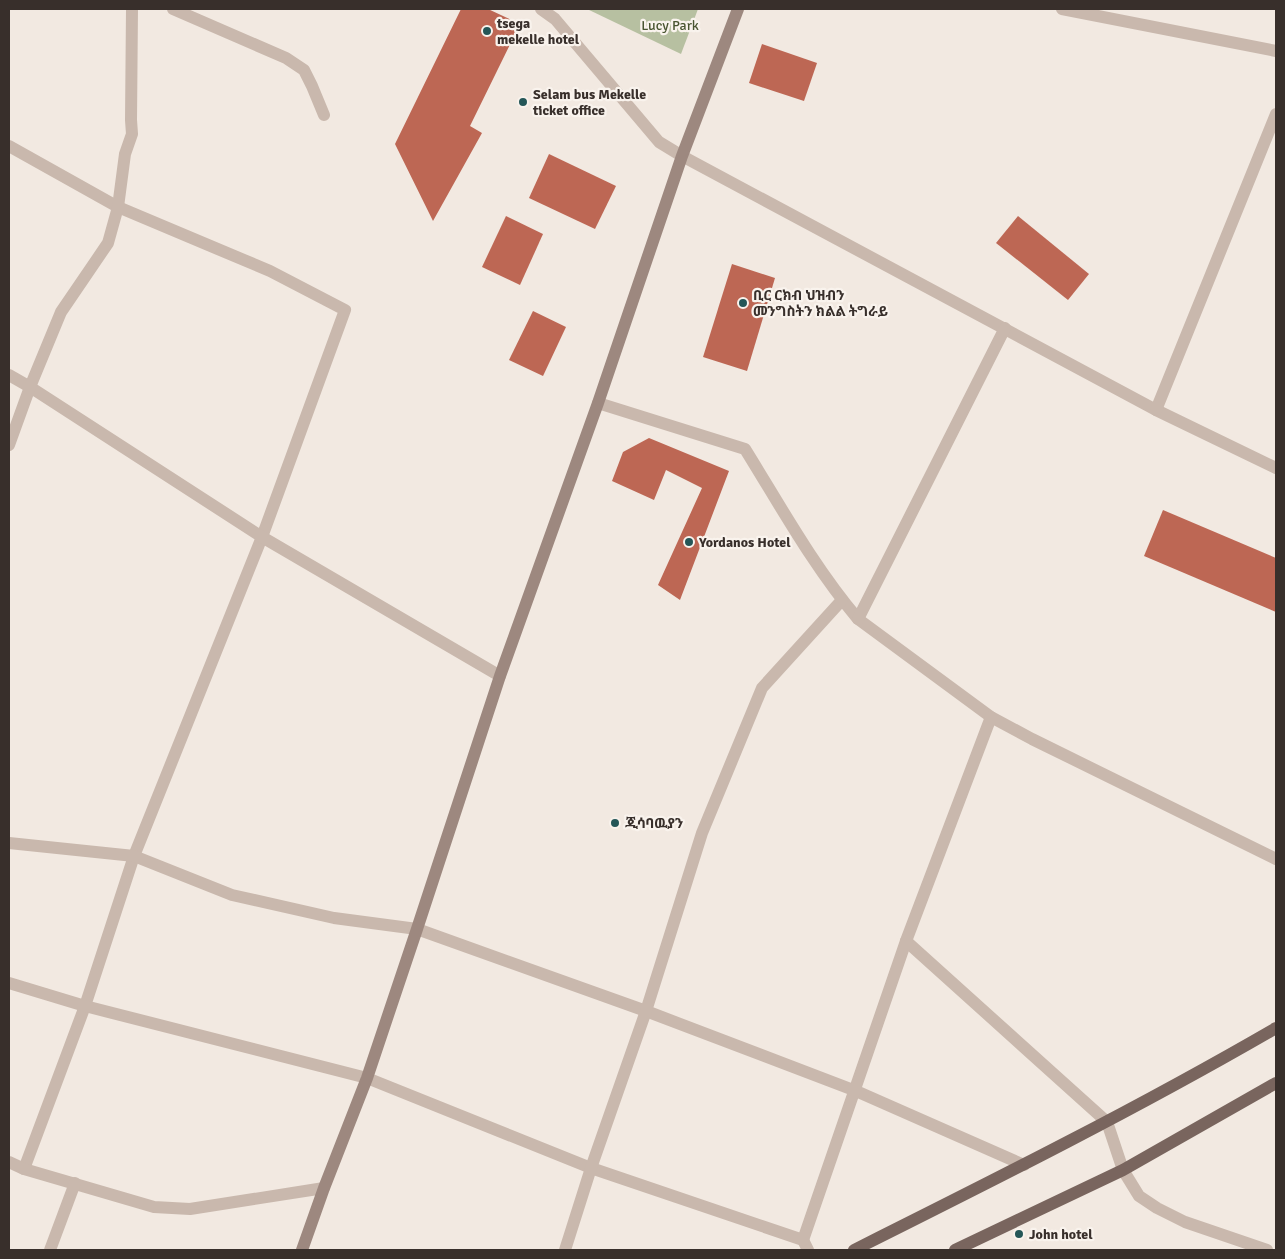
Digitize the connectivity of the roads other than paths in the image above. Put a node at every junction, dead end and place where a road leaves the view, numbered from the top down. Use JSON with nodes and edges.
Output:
{"nodes":[{"id":1,"x":132,"y":9,"type":"edge"},
{"id":2,"x":173,"y":9,"type":"edge"},
{"id":3,"x":541,"y":9,"type":"edge"},
{"id":4,"x":738,"y":9,"type":"edge"},
{"id":5,"x":1062,"y":9,"type":"edge"},
{"id":6,"x":1276,"y":51,"type":"edge"},
{"id":7,"x":1276,"y":114,"type":"edge"},
{"id":8,"x":324,"y":115,"type":"dead end"},
{"id":9,"x":9,"y":146,"type":"edge"},
{"id":10,"x":682,"y":156,"type":"junction"},
{"id":11,"x":118,"y":207,"type":"junction"},
{"id":12,"x":1005,"y":328,"type":"junction"},
{"id":13,"x":9,"y":375,"type":"edge"},
{"id":14,"x":30,"y":387,"type":"junction"},
{"id":15,"x":598,"y":403,"type":"junction"},
{"id":16,"x":1156,"y":410,"type":"junction"},
{"id":17,"x":9,"y":445,"type":"edge"},
{"id":18,"x":1276,"y":468,"type":"edge"},
{"id":19,"x":262,"y":537,"type":"junction"},
{"id":20,"x":842,"y":600,"type":"junction"},
{"id":21,"x":858,"y":619,"type":"junction"},
{"id":22,"x":500,"y":676,"type":"junction"},
{"id":23,"x":991,"y":717,"type":"junction"},
{"id":24,"x":9,"y":843,"type":"edge"},
{"id":25,"x":134,"y":856,"type":"junction"},
{"id":26,"x":1276,"y":859,"type":"edge"},
{"id":27,"x":417,"y":929,"type":"junction"},
{"id":28,"x":906,"y":941,"type":"junction"},
{"id":29,"x":9,"y":983,"type":"edge"},
{"id":30,"x":86,"y":1006,"type":"junction"},
{"id":31,"x":646,"y":1011,"type":"junction"},
{"id":32,"x":1276,"y":1028,"type":"edge"},
{"id":33,"x":367,"y":1078,"type":"junction"},
{"id":34,"x":1276,"y":1083,"type":"edge"},
{"id":35,"x":856,"y":1091,"type":"junction"},
{"id":36,"x":1107,"y":1122,"type":"junction"},
{"id":37,"x":9,"y":1162,"type":"edge"},
{"id":38,"x":1024,"y":1165,"type":"junction"},
{"id":39,"x":591,"y":1168,"type":"junction"},
{"id":40,"x":24,"y":1169,"type":"junction"},
{"id":41,"x":1123,"y":1170,"type":"junction"},
{"id":42,"x":75,"y":1183,"type":"junction"},
{"id":43,"x":324,"y":1188,"type":"junction"},
{"id":44,"x":806,"y":1245,"type":"edge"},
{"id":45,"x":50,"y":1250,"type":"edge"},
{"id":46,"x":302,"y":1250,"type":"edge"},
{"id":47,"x":565,"y":1250,"type":"edge"},
{"id":48,"x":854,"y":1250,"type":"edge"},
{"id":49,"x":955,"y":1250,"type":"edge"},
{"id":50,"x":1267,"y":1250,"type":"edge"}],
"edges":[{"from":1,"to":11,"type":"street"},
{"from":2,"to":8,"type":"street"},
{"from":3,"to":10,"type":"street"},
{"from":4,"to":10,"type":"street"},
{"from":5,"to":6,"type":"street"},
{"from":7,"to":16,"type":"street"},
{"from":9,"to":11,"type":"street"},
{"from":10,"to":12,"type":"street"},
{"from":10,"to":15,"type":"street"},
{"from":11,"to":14,"type":"street"},
{"from":11,"to":19,"type":"street"},
{"from":12,"to":16,"type":"street"},
{"from":12,"to":21,"type":"street"},
{"from":13,"to":14,"type":"street"},
{"from":14,"to":17,"type":"street"},
{"from":14,"to":19,"type":"street"},
{"from":15,"to":20,"type":"street"},
{"from":15,"to":22,"type":"street"},
{"from":16,"to":18,"type":"street"},
{"from":19,"to":22,"type":"street"},
{"from":19,"to":25,"type":"street"},
{"from":20,"to":21,"type":"street"},
{"from":20,"to":31,"type":"street"},
{"from":21,"to":23,"type":"street"},
{"from":22,"to":27,"type":"street"},
{"from":23,"to":26,"type":"street"},
{"from":23,"to":28,"type":"street"},
{"from":24,"to":25,"type":"street"},
{"from":25,"to":27,"type":"street"},
{"from":25,"to":30,"type":"street"},
{"from":27,"to":31,"type":"street"},
{"from":27,"to":33,"type":"street"},
{"from":28,"to":35,"type":"street"},
{"from":28,"to":36,"type":"street"},
{"from":29,"to":30,"type":"street"},
{"from":30,"to":33,"type":"street"},
{"from":30,"to":40,"type":"street"},
{"from":31,"to":35,"type":"street"},
{"from":31,"to":39,"type":"street"},
{"from":32,"to":36,"type":"main road"},
{"from":33,"to":39,"type":"street"},
{"from":33,"to":43,"type":"street"},
{"from":34,"to":41,"type":"main road"},
{"from":35,"to":38,"type":"street"},
{"from":35,"to":44,"type":"street"},
{"from":36,"to":38,"type":"main road"},
{"from":36,"to":41,"type":"street"},
{"from":37,"to":40,"type":"street"},
{"from":38,"to":48,"type":"main road"},
{"from":39,"to":44,"type":"street"},
{"from":39,"to":47,"type":"street"},
{"from":40,"to":42,"type":"street"},
{"from":41,"to":49,"type":"main road"},
{"from":41,"to":50,"type":"street"},
{"from":42,"to":43,"type":"street"},
{"from":42,"to":45,"type":"street"},
{"from":43,"to":46,"type":"street"}]}
